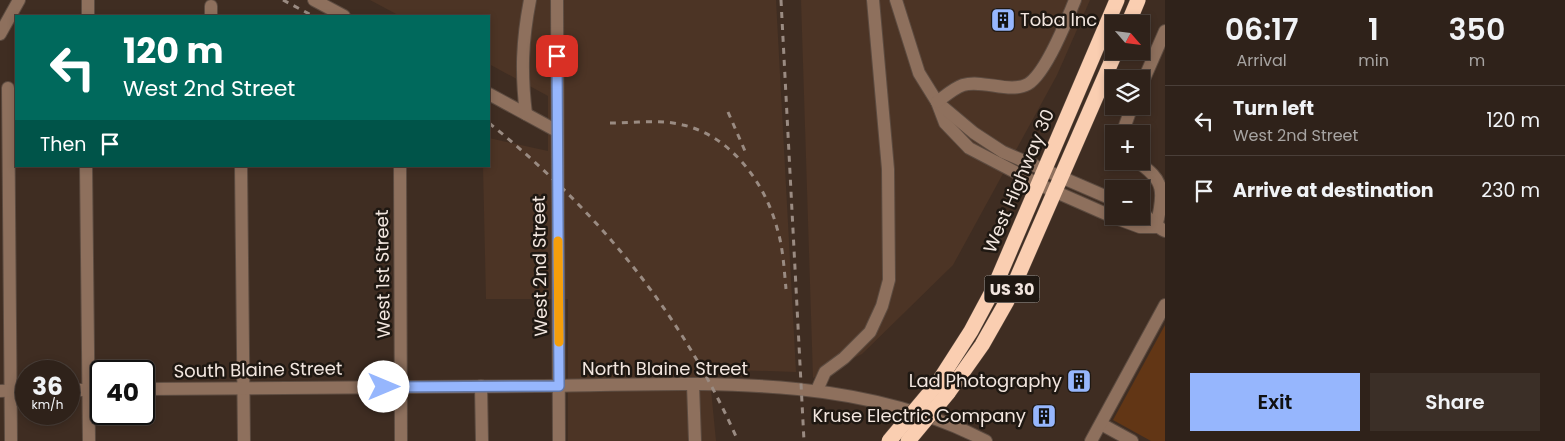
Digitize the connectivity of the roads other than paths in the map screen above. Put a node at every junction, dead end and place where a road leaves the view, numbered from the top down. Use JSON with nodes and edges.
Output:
{"nodes":[{"id":1,"x":20,"y":0,"type":"edge"},
{"id":2,"x":88,"y":0,"type":"edge"},
{"id":3,"x":314,"y":0,"type":"edge"},
{"id":4,"x":530,"y":0,"type":"edge"},
{"id":5,"x":557,"y":0,"type":"edge"},
{"id":6,"x":873,"y":0,"type":"edge"},
{"id":7,"x":896,"y":0,"type":"edge"},
{"id":8,"x":1117,"y":0,"type":"edge"},
{"id":9,"x":1138,"y":0,"type":"edge"},
{"id":10,"x":1072,"y":2,"type":"edge"},
{"id":11,"x":88,"y":15,"type":"edge"},
{"id":12,"x":342,"y":15,"type":"edge"},
{"id":13,"x":1132,"y":15,"type":"edge"},
{"id":14,"x":4,"y":20,"type":"edge"},
{"id":15,"x":1165,"y":31,"type":"edge"},
{"id":16,"x":0,"y":34,"type":"edge"},
{"id":17,"x":1112,"y":60,"type":"edge"},
{"id":18,"x":1148,"y":70,"type":"edge"},
{"id":19,"x":8,"y":88,"type":"edge"},
{"id":20,"x":490,"y":95,"type":"edge"},
{"id":21,"x":937,"y":102,"type":"junction"},
{"id":22,"x":526,"y":114,"type":"junction"},
{"id":23,"x":557,"y":131,"type":"junction"},
{"id":24,"x":86,"y":167,"type":"edge"},
{"id":25,"x":241,"y":167,"type":"edge"},
{"id":26,"x":400,"y":167,"type":"edge"},
{"id":27,"x":1150,"y":169,"type":"edge"},
{"id":28,"x":1044,"y":170,"type":"junction"},
{"id":29,"x":1062,"y":178,"type":"junction"},
{"id":30,"x":1038,"y":184,"type":"junction"},
{"id":31,"x":1056,"y":192,"type":"junction"},
{"id":32,"x":1105,"y":196,"type":"edge"},
{"id":33,"x":1150,"y":219,"type":"edge"},
{"id":34,"x":1160,"y":229,"type":"edge"},
{"id":35,"x":1165,"y":305,"type":"edge"},
{"id":36,"x":481,"y":386,"type":"junction"},
{"id":37,"x":559,"y":386,"type":"junction"},
{"id":38,"x":693,"y":386,"type":"junction"},
{"id":39,"x":402,"y":387,"type":"junction"},
{"id":40,"x":243,"y":388,"type":"junction"},
{"id":41,"x":155,"y":389,"type":"edge"},
{"id":42,"x":942,"y":389,"type":"junction"},
{"id":43,"x":5,"y":390,"type":"edge"},
{"id":44,"x":80,"y":390,"type":"edge"},
{"id":45,"x":88,"y":390,"type":"junction"},
{"id":46,"x":812,"y":390,"type":"junction"},
{"id":47,"x":1100,"y":424,"type":"junction"},
{"id":48,"x":11,"y":441,"type":"edge"},
{"id":49,"x":89,"y":441,"type":"edge"},
{"id":50,"x":244,"y":441,"type":"edge"},
{"id":51,"x":402,"y":441,"type":"edge"},
{"id":52,"x":482,"y":441,"type":"edge"},
{"id":53,"x":559,"y":441,"type":"edge"},
{"id":54,"x":695,"y":441,"type":"edge"},
{"id":55,"x":889,"y":441,"type":"edge"},
{"id":56,"x":908,"y":441,"type":"edge"},
{"id":57,"x":986,"y":441,"type":"edge"},
{"id":58,"x":1091,"y":441,"type":"edge"},
{"id":59,"x":1132,"y":441,"type":"edge"}],
"edges":[{"from":1,"to":14,"type":"street"},
{"from":2,"to":11,"type":"street"},
{"from":3,"to":12,"type":"street"},
{"from":4,"to":22,"type":"street"},
{"from":5,"to":23,"type":"street","name":"West 2nd Street"},
{"from":6,"to":46,"type":"street"},
{"from":7,"to":21,"type":"street"},
{"from":8,"to":28,"type":"highway","name":"West Highway 30","number":"US 30"},
{"from":9,"to":13,"type":"highway"},
{"from":10,"to":21,"type":"street"},
{"from":14,"to":16,"type":"street"},
{"from":15,"to":18,"type":"street"},
{"from":17,"to":29,"type":"highway","name":"West Highway 30","number":"US 30"},
{"from":19,"to":43,"type":"street"},
{"from":20,"to":22,"type":"street"},
{"from":21,"to":28,"type":"street"},
{"from":21,"to":30,"type":"street"},
{"from":22,"to":23,"type":"street"},
{"from":23,"to":37,"type":"street","name":"West 2nd Street"},
{"from":24,"to":45,"type":"street"},
{"from":25,"to":40,"type":"street"},
{"from":26,"to":39,"type":"street","name":"West 1st Street"},
{"from":27,"to":34,"type":"street"},
{"from":28,"to":29,"type":"street"},
{"from":28,"to":30,"type":"highway","name":"West Highway 30","number":"US 30"},
{"from":29,"to":31,"type":"highway","name":"West Highway 30","number":"US 30"},
{"from":29,"to":32,"type":"street"},
{"from":30,"to":31,"type":"street"},
{"from":30,"to":42,"type":"highway","name":"West Highway 30","number":"US 30"},
{"from":31,"to":34,"type":"street"},
{"from":31,"to":42,"type":"highway","name":"West Highway 30","number":"US 30"},
{"from":33,"to":34,"type":"street"},
{"from":35,"to":47,"type":"street"},
{"from":36,"to":37,"type":"street","name":"North Blaine Street"},
{"from":36,"to":39,"type":"street","name":"North Blaine Street"},
{"from":36,"to":52,"type":"street"},
{"from":37,"to":38,"type":"street","name":"North Blaine Street"},
{"from":37,"to":53,"type":"street","name":"West 2nd Street"},
{"from":38,"to":46,"type":"street","name":"North Blaine Street"},
{"from":38,"to":54,"type":"street"},
{"from":39,"to":40,"type":"street","name":"South Blaine Street"},
{"from":39,"to":51,"type":"street","name":"West 1st Street"},
{"from":40,"to":41,"type":"street","name":"South Blaine Street"},
{"from":40,"to":50,"type":"street"},
{"from":42,"to":55,"type":"highway","name":"West Highway 30","number":"US 30","bridge":true},
{"from":42,"to":56,"type":"highway","name":"West Highway 30","number":"US 30","bridge":true},
{"from":43,"to":48,"type":"street"},
{"from":44,"to":45,"type":"street"},
{"from":45,"to":49,"type":"street"},
{"from":46,"to":57,"type":"street","name":"North Blaine Street"},
{"from":47,"to":58,"type":"street"},
{"from":47,"to":59,"type":"street"}]}
